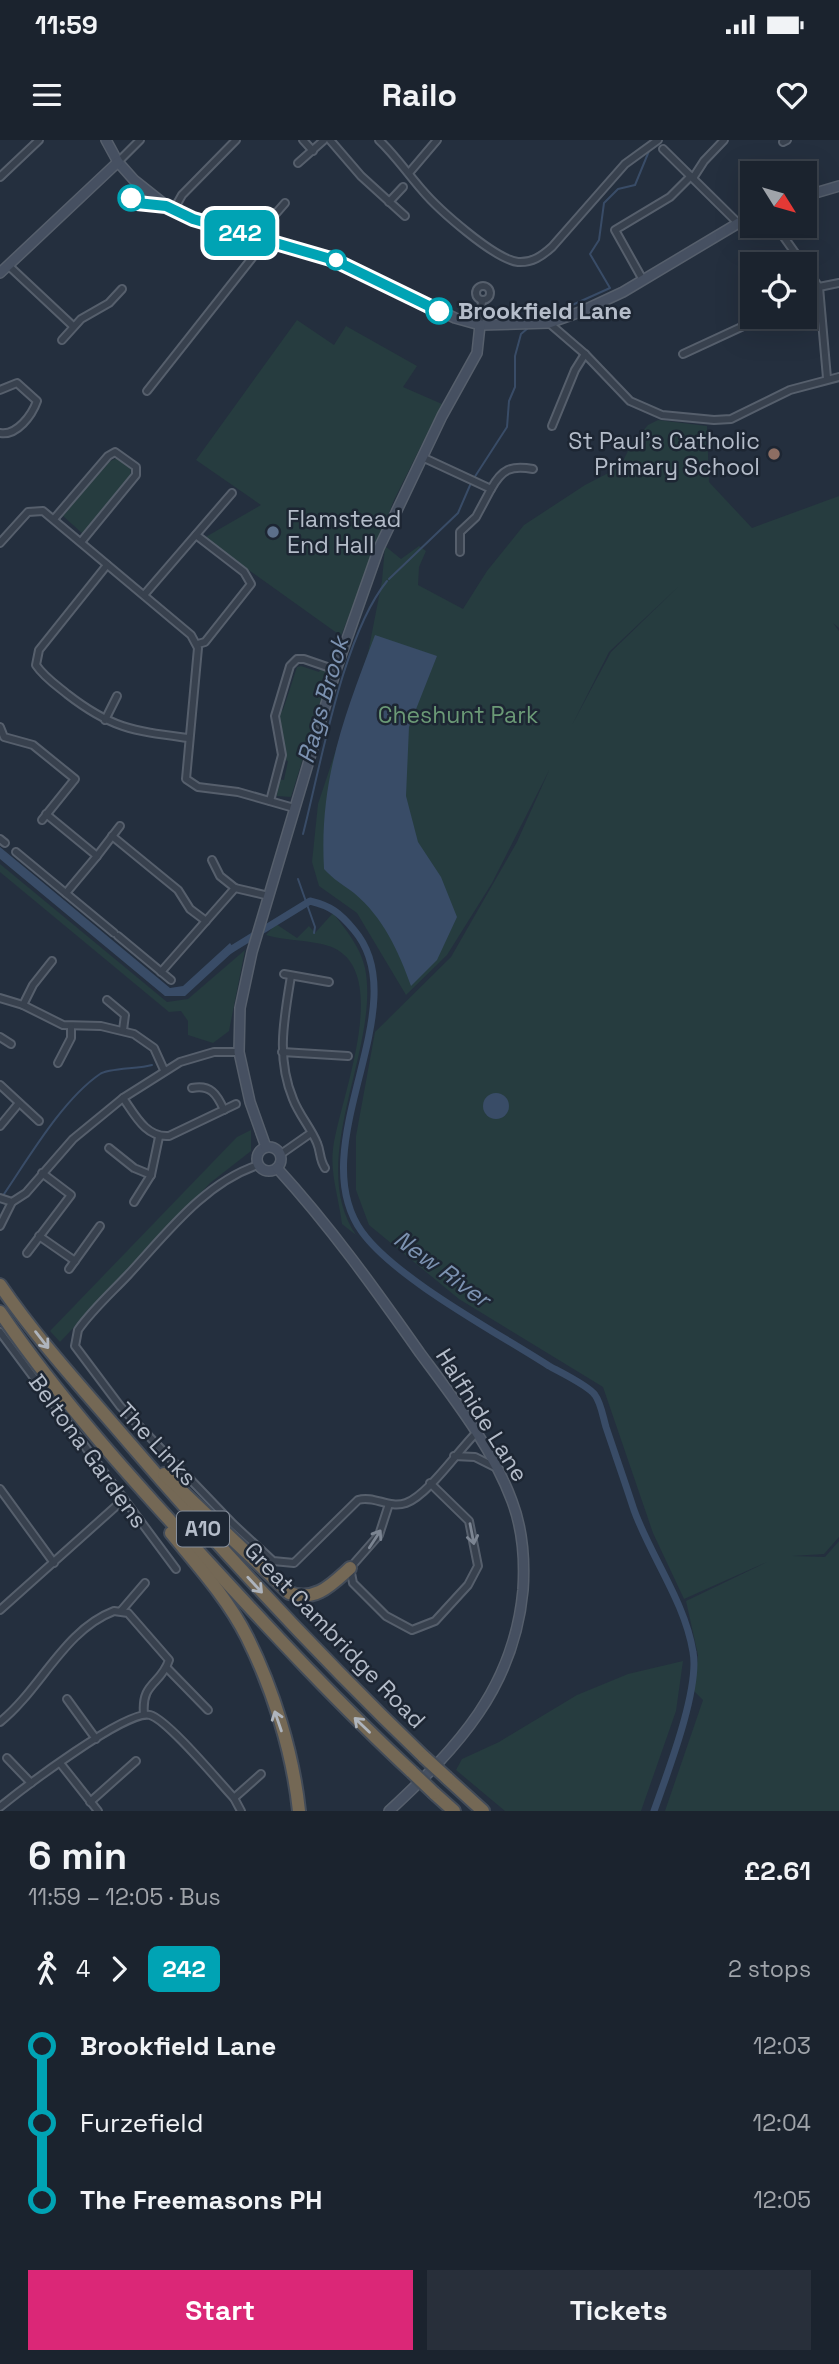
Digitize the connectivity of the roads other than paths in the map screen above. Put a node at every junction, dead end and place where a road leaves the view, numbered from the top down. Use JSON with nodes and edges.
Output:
{"nodes":[{"id":1,"x":39,"y":140,"type":"edge"},
{"id":2,"x":106,"y":140,"type":"edge"},
{"id":3,"x":140,"y":140,"type":"edge"},
{"id":4,"x":236,"y":140,"type":"edge"},
{"id":5,"x":303,"y":140,"type":"edge"},
{"id":6,"x":324,"y":140,"type":"edge"},
{"id":7,"x":330,"y":140,"type":"edge"},
{"id":8,"x":379,"y":140,"type":"edge"},
{"id":9,"x":437,"y":140,"type":"edge"},
{"id":10,"x":658,"y":140,"type":"edge"},
{"id":11,"x":724,"y":140,"type":"edge"},
{"id":12,"x":663,"y":149,"type":"dead end"},
{"id":13,"x":313,"y":151,"type":"junction"},
{"id":14,"x":118,"y":162,"type":"junction"},
{"id":15,"x":298,"y":163,"type":"dead end"},
{"id":16,"x":410,"y":173,"type":"junction"},
{"id":17,"x":0,"y":177,"type":"edge"},
{"id":18,"x":692,"y":177,"type":"junction"},
{"id":19,"x":839,"y":186,"type":"edge"},
{"id":20,"x":403,"y":187,"type":"dead end"},
{"id":21,"x":817,"y":192,"type":"edge"},
{"id":22,"x":389,"y":202,"type":"junction"},
{"id":23,"x":285,"y":203,"type":"dead end"},
{"id":24,"x":173,"y":211,"type":"junction"},
{"id":25,"x":405,"y":216,"type":"dead end"},
{"id":26,"x":738,"y":223,"type":"joint"},
{"id":27,"x":265,"y":239,"type":"junction"},
{"id":28,"x":9,"y":266,"type":"junction"},
{"id":29,"x":0,"y":273,"type":"edge"},
{"id":30,"x":643,"y":280,"type":"junction"},
{"id":31,"x":839,"y":283,"type":"edge"},
{"id":32,"x":817,"y":284,"type":"edge"},
{"id":33,"x":819,"y":287,"type":"junction"},
{"id":34,"x":122,"y":289,"type":"dead end"},
{"id":35,"x":482,"y":300,"type":"dead end"},
{"id":36,"x":546,"y":324,"type":"junction"},
{"id":37,"x":73,"y":326,"type":"junction"},
{"id":38,"x":480,"y":326,"type":"junction"},
{"id":39,"x":740,"y":328,"type":"edge"},
{"id":40,"x":62,"y":340,"type":"dead end"},
{"id":41,"x":585,"y":354,"type":"junction"},
{"id":42,"x":683,"y":354,"type":"dead end"},
{"id":43,"x":839,"y":377,"type":"edge"},
{"id":44,"x":827,"y":378,"type":"junction"},
{"id":45,"x":0,"y":390,"type":"edge"},
{"id":46,"x":147,"y":391,"type":"dead end"},
{"id":47,"x":552,"y":426,"type":"dead end"},
{"id":48,"x":0,"y":433,"type":"edge"},
{"id":49,"x":422,"y":457,"type":"junction"},
{"id":50,"x":533,"y":469,"type":"dead end"},
{"id":51,"x":491,"y":489,"type":"junction"},
{"id":52,"x":232,"y":492,"type":"dead end"},
{"id":53,"x":54,"y":519,"type":"junction"},
{"id":54,"x":196,"y":535,"type":"junction"},
{"id":55,"x":81,"y":542,"type":"junction"},
{"id":56,"x":0,"y":543,"type":"edge"},
{"id":57,"x":460,"y":552,"type":"dead end"},
{"id":58,"x":107,"y":565,"type":"junction"},
{"id":59,"x":144,"y":595,"type":"junction"},
{"id":60,"x":198,"y":644,"type":"junction"},
{"id":61,"x":336,"y":670,"type":"junction"},
{"id":62,"x":117,"y":696,"type":"dead end"},
{"id":63,"x":106,"y":720,"type":"junction"},
{"id":64,"x":0,"y":727,"type":"edge"},
{"id":65,"x":188,"y":738,"type":"junction"},
{"id":66,"x":2,"y":740,"type":"edge"},
{"id":67,"x":270,"y":801,"type":"junction"},
{"id":68,"x":295,"y":808,"type":"junction"},
{"id":69,"x":120,"y":826,"type":"dead end"},
{"id":70,"x":112,"y":836,"type":"junction"},
{"id":71,"x":16,"y":852,"type":"dead end"},
{"id":72,"x":97,"y":856,"type":"junction"},
{"id":73,"x":212,"y":860,"type":"dead end"},
{"id":74,"x":235,"y":888,"type":"junction"},
{"id":75,"x":66,"y":893,"type":"junction"},
{"id":76,"x":269,"y":896,"type":"junction"},
{"id":77,"x":206,"y":921,"type":"junction"},
{"id":78,"x":52,"y":961,"type":"dead end"},
{"id":79,"x":161,"y":972,"type":"junction"},
{"id":80,"x":171,"y":980,"type":"dead end"},
{"id":81,"x":329,"y":982,"type":"dead end"},
{"id":82,"x":0,"y":998,"type":"edge"},
{"id":83,"x":107,"y":1000,"type":"dead end"},
{"id":84,"x":23,"y":1005,"type":"junction"},
{"id":85,"x":71,"y":1027,"type":"junction"},
{"id":86,"x":123,"y":1030,"type":"junction"},
{"id":87,"x":0,"y":1037,"type":"edge"},
{"id":88,"x":11,"y":1044,"type":"dead end"},
{"id":89,"x":239,"y":1052,"type":"junction"},
{"id":90,"x":282,"y":1052,"type":"junction"},
{"id":91,"x":348,"y":1056,"type":"dead end"},
{"id":92,"x":58,"y":1063,"type":"dead end"},
{"id":93,"x":164,"y":1070,"type":"junction"},
{"id":94,"x":0,"y":1085,"type":"edge"},
{"id":95,"x":192,"y":1088,"type":"dead end"},
{"id":96,"x":123,"y":1098,"type":"junction"},
{"id":97,"x":19,"y":1103,"type":"junction"},
{"id":98,"x":236,"y":1104,"type":"dead end"},
{"id":99,"x":224,"y":1110,"type":"junction"},
{"id":100,"x":39,"y":1121,"type":"dead end"},
{"id":101,"x":0,"y":1126,"type":"edge"},
{"id":102,"x":311,"y":1133,"type":"junction"},
{"id":103,"x":159,"y":1137,"type":"junction"},
{"id":104,"x":266,"y":1147,"type":"junction"},
{"id":105,"x":109,"y":1148,"type":"dead end"},
{"id":106,"x":281,"y":1154,"type":"junction"},
{"id":107,"x":258,"y":1165,"type":"junction"},
{"id":108,"x":277,"y":1168,"type":"junction"},
{"id":109,"x":325,"y":1168,"type":"dead end"},
{"id":110,"x":42,"y":1173,"type":"junction"},
{"id":111,"x":151,"y":1175,"type":"junction"},
{"id":112,"x":5,"y":1200,"type":"edge"},
{"id":113,"x":134,"y":1202,"type":"dead end"},
{"id":114,"x":0,"y":1226,"type":"edge"},
{"id":115,"x":100,"y":1226,"type":"dead end"},
{"id":116,"x":39,"y":1236,"type":"junction"},
{"id":117,"x":27,"y":1253,"type":"dead end"},
{"id":118,"x":75,"y":1261,"type":"junction"},
{"id":119,"x":69,"y":1269,"type":"dead end"},
{"id":120,"x":0,"y":1285,"type":"edge"},
{"id":121,"x":0,"y":1312,"type":"edge"},
{"id":122,"x":0,"y":1332,"type":"edge"},
{"id":123,"x":476,"y":1433,"type":"junction"},
{"id":124,"x":454,"y":1456,"type":"junction"},
{"id":125,"x":143,"y":1459,"type":"junction"},
{"id":126,"x":495,"y":1467,"type":"junction"},
{"id":127,"x":430,"y":1483,"type":"junction"},
{"id":128,"x":0,"y":1489,"type":"edge"},
{"id":129,"x":124,"y":1499,"type":"junction"},
{"id":130,"x":389,"y":1504,"type":"junction"},
{"id":131,"x":157,"y":1506,"type":"junction"},
{"id":132,"x":54,"y":1563,"type":"junction"},
{"id":133,"x":350,"y":1568,"type":"junction"},
{"id":134,"x":176,"y":1569,"type":"dead end"},
{"id":135,"x":145,"y":1583,"type":"dead end"},
{"id":136,"x":0,"y":1610,"type":"edge"},
{"id":137,"x":121,"y":1611,"type":"junction"},
{"id":138,"x":167,"y":1668,"type":"junction"},
{"id":139,"x":67,"y":1699,"type":"dead end"},
{"id":140,"x":208,"y":1710,"type":"dead end"},
{"id":141,"x":144,"y":1714,"type":"junction"},
{"id":142,"x":0,"y":1722,"type":"edge"},
{"id":143,"x":96,"y":1739,"type":"junction"},
{"id":144,"x":7,"y":1758,"type":"dead end"},
{"id":145,"x":136,"y":1761,"type":"dead end"},
{"id":146,"x":60,"y":1763,"type":"junction"},
{"id":147,"x":261,"y":1774,"type":"dead end"},
{"id":148,"x":31,"y":1783,"type":"junction"},
{"id":149,"x":234,"y":1798,"type":"junction"},
{"id":150,"x":90,"y":1802,"type":"junction"},
{"id":151,"x":1,"y":1809,"type":"edge"},
{"id":152,"x":98,"y":1811,"type":"edge"},
{"id":153,"x":241,"y":1811,"type":"edge"},
{"id":154,"x":299,"y":1811,"type":"edge"},
{"id":155,"x":389,"y":1811,"type":"edge"},
{"id":156,"x":454,"y":1811,"type":"edge"},
{"id":157,"x":483,"y":1811,"type":"edge"}],
"edges":[{"from":1,"to":17,"type":"street"},
{"from":2,"to":14,"type":"main road"},
{"from":3,"to":14,"type":"street"},
{"from":4,"to":24,"type":"street"},
{"from":5,"to":13,"type":"street"},
{"from":6,"to":13,"type":"street"},
{"from":7,"to":22,"type":"street"},
{"from":8,"to":16,"type":"street"},
{"from":9,"to":16,"type":"street"},
{"from":10,"to":16,"type":"street"},
{"from":11,"to":18,"type":"street"},
{"from":12,"to":18,"type":"street"},
{"from":13,"to":15,"type":"street"},
{"from":14,"to":24,"type":"main road"},
{"from":14,"to":28,"type":"main road"},
{"from":18,"to":26,"type":"street"},
{"from":18,"to":30,"type":"street"},
{"from":19,"to":21,"type":"main road"},
{"from":20,"to":22,"type":"street"},
{"from":22,"to":25,"type":"street"},
{"from":23,"to":27,"type":"street"},
{"from":24,"to":27,"type":"main road"},
{"from":26,"to":30,"type":"main road"},
{"from":27,"to":38,"type":"main road"},
{"from":27,"to":46,"type":"street"},
{"from":28,"to":29,"type":"main road"},
{"from":28,"to":37,"type":"street"},
{"from":30,"to":36,"type":"main road"},
{"from":31,"to":33,"type":"street"},
{"from":32,"to":33,"type":"street"},
{"from":33,"to":44,"type":"street"},
{"from":34,"to":37,"type":"street"},
{"from":35,"to":38,"type":"street"},
{"from":36,"to":38,"type":"main road"},
{"from":36,"to":41,"type":"street"},
{"from":37,"to":40,"type":"street"},
{"from":38,"to":49,"type":"main road"},
{"from":39,"to":42,"type":"street"},
{"from":41,"to":44,"type":"street"},
{"from":41,"to":47,"type":"street"},
{"from":43,"to":44,"type":"street"},
{"from":45,"to":48,"type":"street"},
{"from":49,"to":51,"type":"street"},
{"from":49,"to":61,"type":"main road"},
{"from":50,"to":51,"type":"street"},
{"from":51,"to":57,"type":"street"},
{"from":52,"to":54,"type":"street"},
{"from":53,"to":55,"type":"street"},
{"from":53,"to":55,"type":"street"},
{"from":53,"to":56,"type":"street"},
{"from":54,"to":59,"type":"street"},
{"from":54,"to":60,"type":"street"},
{"from":55,"to":58,"type":"street"},
{"from":58,"to":59,"type":"street"},
{"from":58,"to":63,"type":"street"},
{"from":59,"to":60,"type":"street"},
{"from":60,"to":65,"type":"street"},
{"from":61,"to":67,"type":"street"},
{"from":61,"to":68,"type":"main road"},
{"from":62,"to":63,"type":"street"},
{"from":63,"to":65,"type":"street"},
{"from":64,"to":66,"type":"street"},
{"from":65,"to":67,"type":"street"},
{"from":66,"to":72,"type":"street"},
{"from":67,"to":68,"type":"street"},
{"from":68,"to":76,"type":"main road"},
{"from":69,"to":70,"type":"street"},
{"from":70,"to":72,"type":"street"},
{"from":70,"to":77,"type":"street"},
{"from":71,"to":75,"type":"street"},
{"from":72,"to":75,"type":"street"},
{"from":73,"to":74,"type":"street"},
{"from":74,"to":76,"type":"street"},
{"from":74,"to":77,"type":"street"},
{"from":75,"to":79,"type":"street"},
{"from":76,"to":89,"type":"main road"},
{"from":77,"to":79,"type":"street"},
{"from":78,"to":84,"type":"street"},
{"from":79,"to":80,"type":"street"},
{"from":81,"to":90,"type":"street"},
{"from":82,"to":84,"type":"street"},
{"from":83,"to":86,"type":"street"},
{"from":84,"to":85,"type":"street"},
{"from":85,"to":86,"type":"street"},
{"from":85,"to":92,"type":"street"},
{"from":86,"to":93,"type":"street"},
{"from":87,"to":88,"type":"street"},
{"from":89,"to":93,"type":"street"},
{"from":89,"to":104,"type":"main road"},
{"from":90,"to":91,"type":"street"},
{"from":90,"to":102,"type":"street"},
{"from":93,"to":96,"type":"street"},
{"from":94,"to":97,"type":"street"},
{"from":95,"to":99,"type":"street"},
{"from":96,"to":103,"type":"street"},
{"from":96,"to":110,"type":"street"},
{"from":97,"to":100,"type":"street"},
{"from":97,"to":101,"type":"street"},
{"from":98,"to":99,"type":"street"},
{"from":99,"to":103,"type":"street"},
{"from":102,"to":106,"type":"street"},
{"from":102,"to":109,"type":"street"},
{"from":103,"to":111,"type":"street"},
{"from":104,"to":106,"type":"main road"},
{"from":104,"to":107,"type":"main road"},
{"from":105,"to":111,"type":"street"},
{"from":106,"to":108,"type":"main road"},
{"from":107,"to":108,"type":"main road"},
{"from":107,"to":130,"type":"street","name":"The Links"},
{"from":108,"to":123,"type":"main road","name":"Halfhide Lane"},
{"from":110,"to":112,"type":"street"},
{"from":110,"to":116,"type":"street"},
{"from":111,"to":113,"type":"street"},
{"from":112,"to":114,"type":"street"},
{"from":115,"to":118,"type":"street"},
{"from":116,"to":117,"type":"street"},
{"from":116,"to":118,"type":"street"},
{"from":118,"to":119,"type":"street"},
{"from":120,"to":125,"type":"highway","name":"Great Cambridge Road","number":"A10","one_way":true},
{"from":121,"to":131,"type":"highway","name":"Great Cambridge Road","number":"A10"},
{"from":122,"to":129,"type":"street","name":"Beltona Gardens"},
{"from":123,"to":124,"type":"street","name":"The Links"},
{"from":123,"to":126,"type":"main road","name":"Halfhide Lane"},
{"from":124,"to":126,"type":"street"},
{"from":124,"to":127,"type":"street","name":"The Links"},
{"from":125,"to":133,"type":"highway"},
{"from":125,"to":157,"type":"highway","name":"Great Cambridge Road","number":"A10","one_way":true,"bridge":true},
{"from":126,"to":155,"type":"main road","name":"Halfhide Lane"},
{"from":127,"to":130,"type":"street","name":"The Links"},
{"from":127,"to":133,"type":"street","one_way":true},
{"from":128,"to":132,"type":"street"},
{"from":129,"to":132,"type":"street"},
{"from":129,"to":134,"type":"street","name":"Beltona Gardens"},
{"from":133,"to":130,"type":"street","one_way":true},
{"from":154,"to":131,"type":"highway","one_way":true},
{"from":156,"to":131,"type":"highway","name":"Great Cambridge Road","number":"A10","one_way":true,"bridge":true},
{"from":132,"to":136,"type":"street"},
{"from":135,"to":137,"type":"street"},
{"from":137,"to":138,"type":"street"},
{"from":137,"to":142,"type":"street"},
{"from":138,"to":140,"type":"street"},
{"from":138,"to":141,"type":"street"},
{"from":139,"to":143,"type":"street"},
{"from":141,"to":143,"type":"street"},
{"from":141,"to":149,"type":"street"},
{"from":143,"to":146,"type":"street"},
{"from":144,"to":148,"type":"street"},
{"from":145,"to":150,"type":"street"},
{"from":146,"to":148,"type":"street"},
{"from":146,"to":150,"type":"street"},
{"from":147,"to":149,"type":"street"},
{"from":148,"to":151,"type":"street"},
{"from":149,"to":153,"type":"street"},
{"from":150,"to":152,"type":"street"}]}
